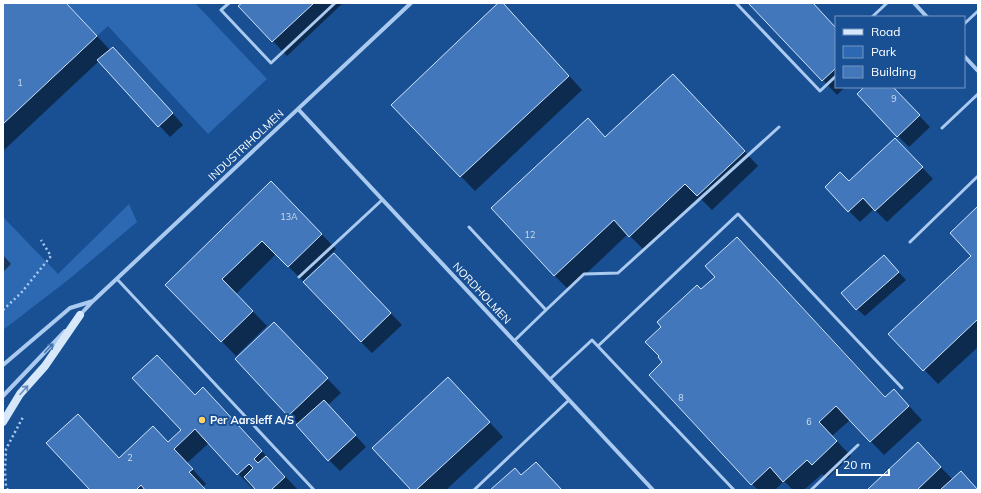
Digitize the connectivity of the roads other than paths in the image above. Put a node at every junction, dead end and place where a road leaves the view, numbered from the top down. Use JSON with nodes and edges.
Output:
{"nodes":[{"id":1,"x":229,"y":3,"type":"edge"},
{"id":2,"x":334,"y":3,"type":"edge"},
{"id":3,"x":411,"y":3,"type":"edge"},
{"id":4,"x":736,"y":3,"type":"edge"},
{"id":5,"x":887,"y":3,"type":"edge"},
{"id":6,"x":914,"y":3,"type":"edge"},
{"id":7,"x":978,"y":11,"type":"edge"},
{"id":8,"x":873,"y":16,"type":"edge"},
{"id":9,"x":926,"y":16,"type":"edge"},
{"id":10,"x":965,"y":23,"type":"edge"},
{"id":11,"x":965,"y":57,"type":"edge"},
{"id":12,"x":978,"y":71,"type":"edge"},
{"id":13,"x":835,"y":77,"type":"edge"},
{"id":14,"x":978,"y":94,"type":"edge"},
{"id":15,"x":298,"y":109,"type":"junction"},
{"id":16,"x":779,"y":127,"type":"dead end"},
{"id":17,"x":942,"y":128,"type":"dead end"},
{"id":18,"x":978,"y":176,"type":"edge"},
{"id":19,"x":382,"y":200,"type":"junction"},
{"id":20,"x":469,"y":227,"type":"dead end"},
{"id":21,"x":910,"y":242,"type":"dead end"},
{"id":22,"x":299,"y":276,"type":"dead end"},
{"id":23,"x":117,"y":279,"type":"junction"},
{"id":24,"x":93,"y":301,"type":"junction"},
{"id":25,"x":546,"y":310,"type":"junction"},
{"id":26,"x":80,"y":315,"type":"junction"},
{"id":27,"x":514,"y":340,"type":"junction"},
{"id":28,"x":598,"y":346,"type":"junction"},
{"id":29,"x":3,"y":365,"type":"edge"},
{"id":30,"x":550,"y":379,"type":"junction"},
{"id":31,"x":902,"y":388,"type":"dead end"},
{"id":32,"x":3,"y":396,"type":"edge"},
{"id":33,"x":570,"y":400,"type":"junction"},
{"id":34,"x":3,"y":422,"type":"edge"},
{"id":35,"x":858,"y":445,"type":"dead end"},
{"id":36,"x":314,"y":490,"type":"edge"},
{"id":37,"x":474,"y":490,"type":"edge"},
{"id":38,"x":653,"y":490,"type":"edge"},
{"id":39,"x":734,"y":490,"type":"edge"},
{"id":40,"x":811,"y":490,"type":"edge"}],
"edges":[{"from":1,"to":2,"type":"lane"},
{"from":3,"to":15,"type":"street","name":"INDUSTRIHOLMEN"},
{"from":4,"to":13,"type":"lane"},
{"from":5,"to":8,"type":"lane"},
{"from":6,"to":9,"type":"street"},
{"from":7,"to":10,"type":"lane"},
{"from":11,"to":12,"type":"street"},
{"from":14,"to":17,"type":"lane"},
{"from":15,"to":19,"type":"street","name":"NORDHOLMEN"},
{"from":15,"to":23,"type":"street","name":"INDUSTRIHOLMEN"},
{"from":16,"to":25,"type":"lane"},
{"from":18,"to":21,"type":"lane"},
{"from":19,"to":22,"type":"lane"},
{"from":19,"to":27,"type":"street","name":"NORDHOLMEN"},
{"from":20,"to":25,"type":"lane"},
{"from":23,"to":24,"type":"street","name":"INDUSTRIHOLMEN"},
{"from":23,"to":36,"type":"lane"},
{"from":24,"to":26,"type":"street","name":"INDUSTRIHOLMEN"},
{"from":24,"to":29,"type":"street","name":"INDUSTRIHOLMEN"},
{"from":25,"to":27,"type":"lane"},
{"from":32,"to":26,"type":"street","name":"INDUSTRIHOLMEN","one_way":true},
{"from":34,"to":26,"type":"street","one_way":true},
{"from":27,"to":30,"type":"street","name":"NORDHOLMEN"},
{"from":28,"to":30,"type":"lane"},
{"from":28,"to":31,"type":"lane"},
{"from":28,"to":39,"type":"lane"},
{"from":30,"to":33,"type":"street","name":"NORDHOLMEN"},
{"from":33,"to":37,"type":"lane"},
{"from":33,"to":38,"type":"street","name":"NORDHOLMEN"},
{"from":35,"to":40,"type":"lane"}]}
